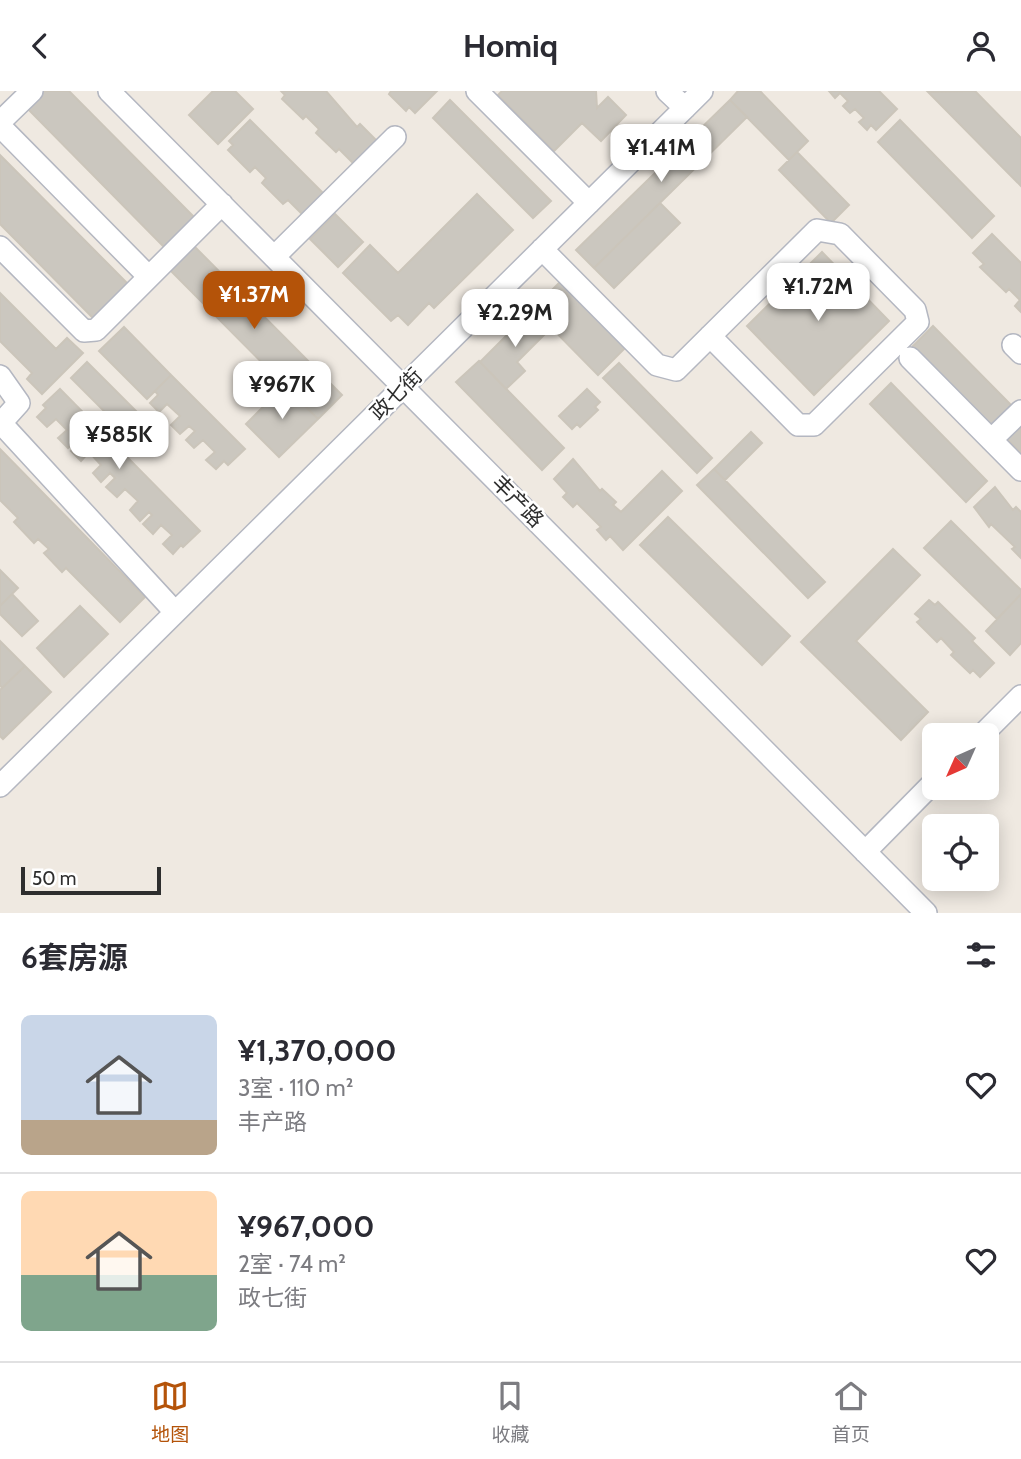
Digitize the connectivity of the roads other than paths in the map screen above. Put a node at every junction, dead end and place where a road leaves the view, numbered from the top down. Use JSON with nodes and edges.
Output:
{"nodes":[{"id":1,"x":32,"y":91,"type":"edge"},
{"id":2,"x":109,"y":91,"type":"edge"},
{"id":3,"x":477,"y":91,"type":"edge"},
{"id":4,"x":667,"y":91,"type":"edge"},
{"id":5,"x":702,"y":91,"type":"edge"},
{"id":6,"x":685,"y":108,"type":"junction"},
{"id":7,"x":0,"y":124,"type":"edge"},
{"id":8,"x":395,"y":137,"type":"dead end"},
{"id":9,"x":589,"y":203,"type":"junction"},
{"id":10,"x":222,"y":204,"type":"junction"},
{"id":11,"x":0,"y":247,"type":"edge"},
{"id":12,"x":542,"y":249,"type":"junction"},
{"id":13,"x":274,"y":257,"type":"junction"},
{"id":14,"x":149,"y":277,"type":"junction"},
{"id":15,"x":710,"y":336,"type":"junction"},
{"id":16,"x":910,"y":358,"type":"dead end"},
{"id":17,"x":0,"y":376,"type":"edge"},
{"id":18,"x":404,"y":386,"type":"junction"},
{"id":19,"x":1021,"y":411,"type":"edge"},
{"id":20,"x":1,"y":424,"type":"edge"},
{"id":21,"x":991,"y":440,"type":"junction"},
{"id":22,"x":1021,"y":470,"type":"edge"},
{"id":23,"x":175,"y":612,"type":"junction"},
{"id":24,"x":1021,"y":695,"type":"edge"},
{"id":25,"x":994,"y":723,"type":"edge"},
{"id":26,"x":0,"y":786,"type":"edge"},
{"id":27,"x":922,"y":794,"type":"edge"},
{"id":28,"x":865,"y":852,"type":"junction"},
{"id":29,"x":926,"y":913,"type":"edge"}],
"edges":[{"from":1,"to":7,"type":"street"},
{"from":2,"to":10,"type":"street","name":"丰产路"},
{"from":3,"to":9,"type":"street"},
{"from":4,"to":6,"type":"street"},
{"from":5,"to":6,"type":"street","name":"政七街"},
{"from":6,"to":9,"type":"street","name":"政七街"},
{"from":7,"to":14,"type":"street"},
{"from":8,"to":13,"type":"street"},
{"from":9,"to":12,"type":"street","name":"政七街"},
{"from":10,"to":13,"type":"street","name":"丰产路"},
{"from":10,"to":14,"type":"street"},
{"from":11,"to":14,"type":"street"},
{"from":12,"to":15,"type":"street"},
{"from":12,"to":18,"type":"street","name":"政七街"},
{"from":13,"to":18,"type":"street","name":"丰产路"},
{"from":15,"to":15,"type":"street"},
{"from":16,"to":21,"type":"street"},
{"from":17,"to":20,"type":"street"},
{"from":18,"to":23,"type":"street","name":"政七街"},
{"from":18,"to":28,"type":"street","name":"丰产路"},
{"from":19,"to":21,"type":"street"},
{"from":20,"to":23,"type":"street"},
{"from":21,"to":22,"type":"street"},
{"from":23,"to":26,"type":"street","name":"政七街"},
{"from":24,"to":25,"type":"street"},
{"from":27,"to":28,"type":"street"},
{"from":28,"to":29,"type":"street","name":"丰产路"}]}
